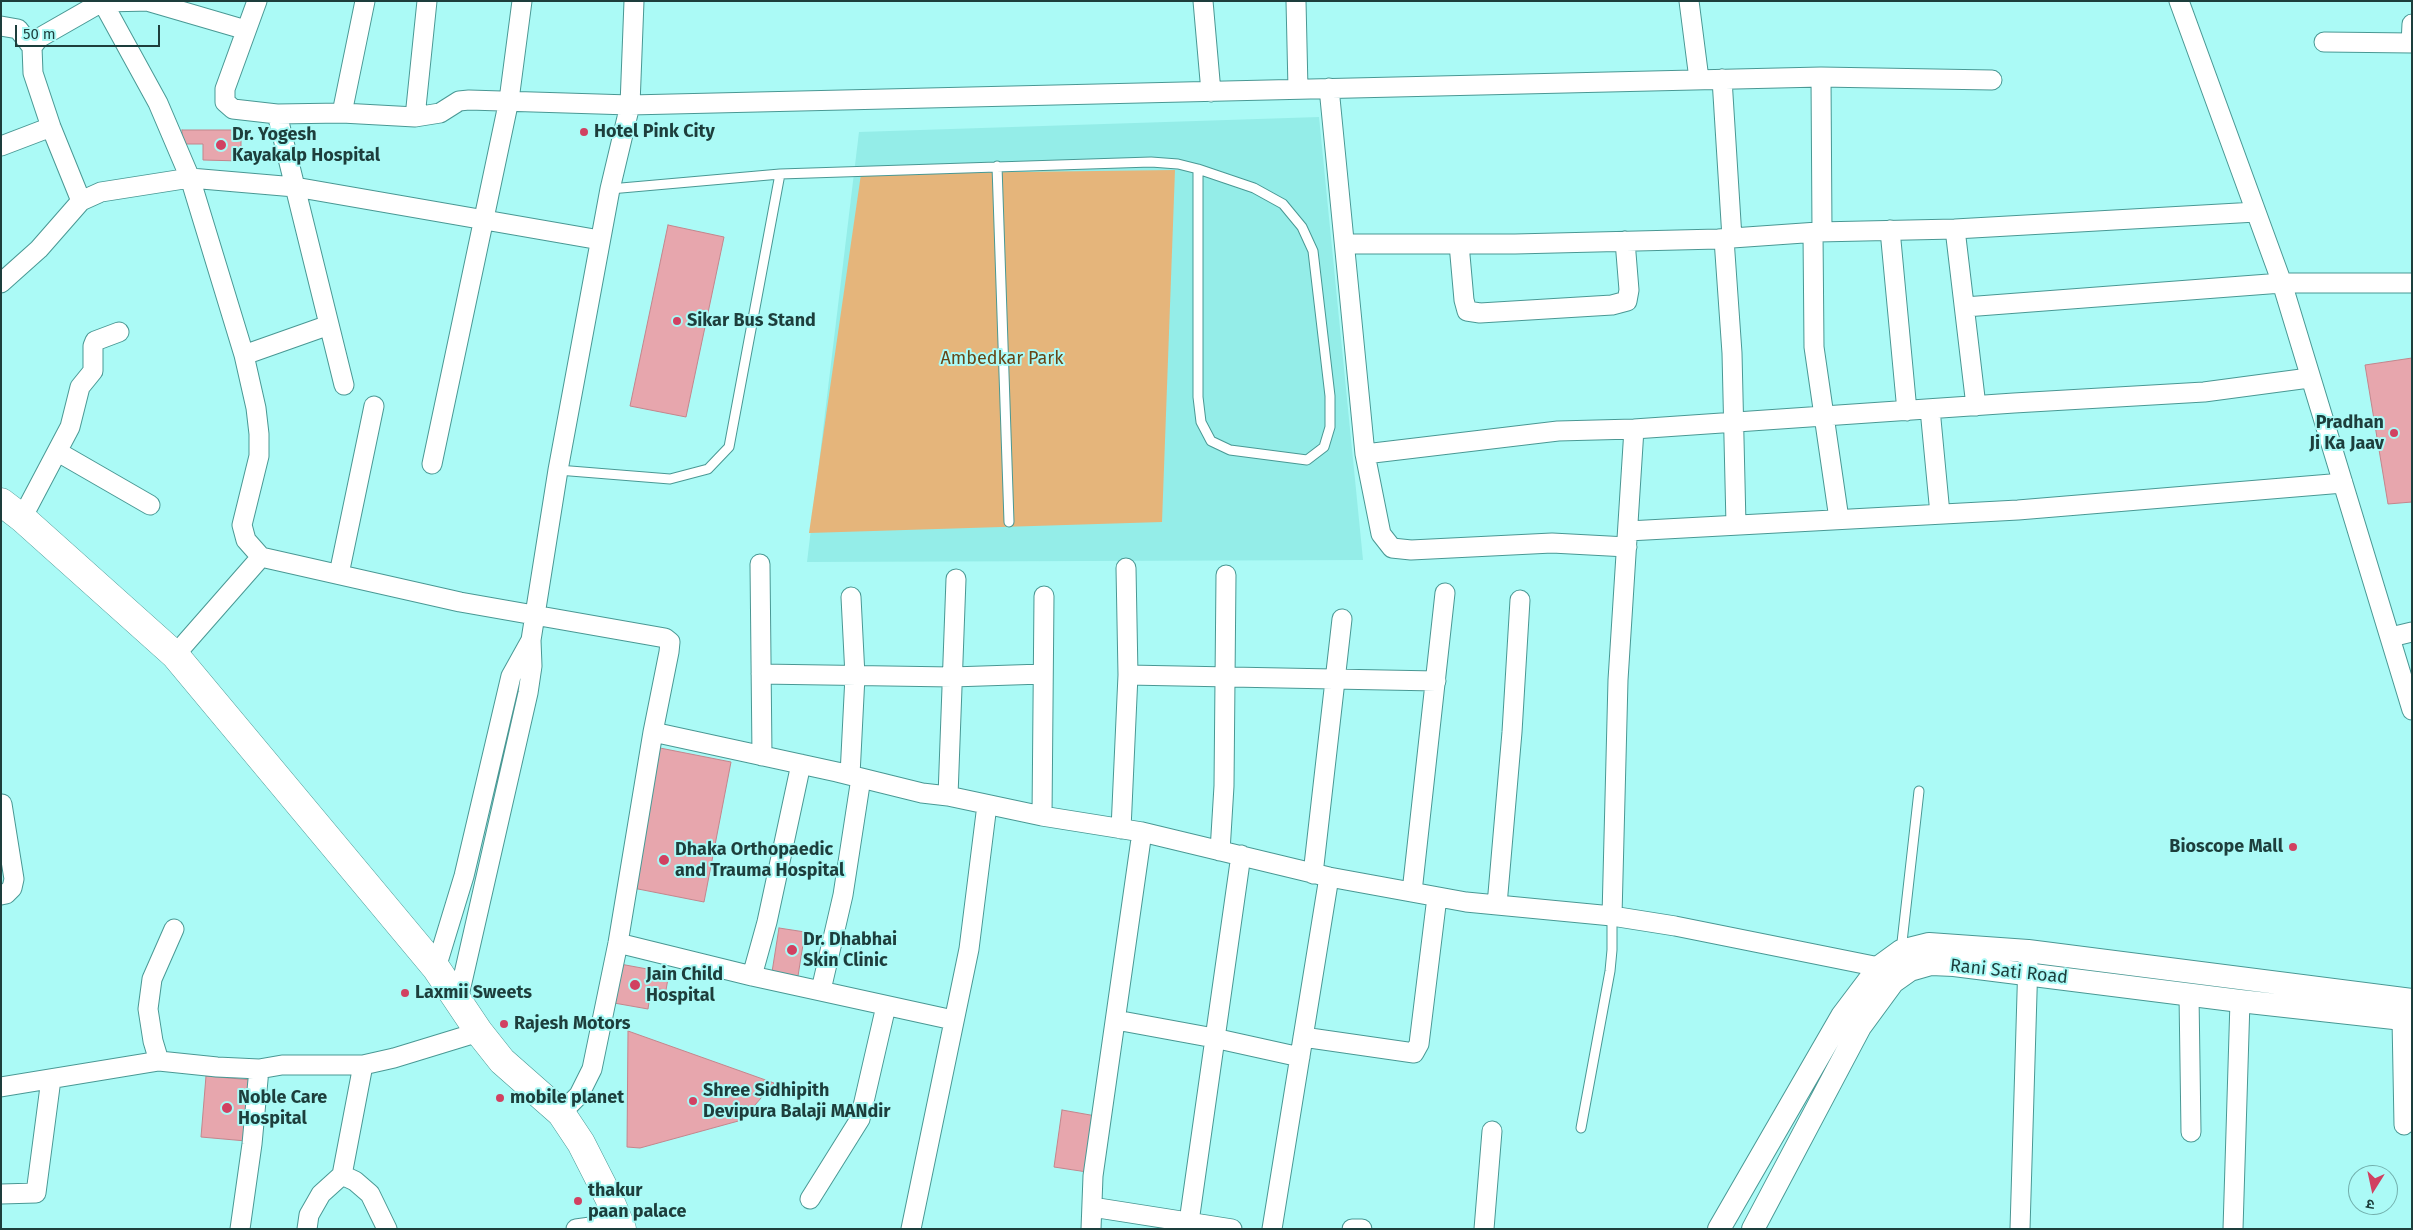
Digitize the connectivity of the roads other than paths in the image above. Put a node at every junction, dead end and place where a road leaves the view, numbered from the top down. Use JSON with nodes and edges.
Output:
{"nodes":[{"id":1,"x":257,"y":1,"type":"edge"},
{"id":2,"x":365,"y":1,"type":"edge"},
{"id":3,"x":426,"y":1,"type":"edge"},
{"id":4,"x":522,"y":1,"type":"edge"},
{"id":5,"x":1203,"y":1,"type":"edge"},
{"id":6,"x":1296,"y":1,"type":"edge"},
{"id":7,"x":1689,"y":1,"type":"edge"},
{"id":8,"x":2179,"y":1,"type":"edge"},
{"id":9,"x":102,"y":2,"type":"edge"},
{"id":10,"x":151,"y":2,"type":"edge"},
{"id":11,"x":638,"y":5,"type":"edge"},
{"id":12,"x":2412,"y":24,"type":"edge"},
{"id":13,"x":1,"y":26,"type":"edge"},
{"id":14,"x":246,"y":30,"type":"junction"},
{"id":15,"x":2324,"y":42,"type":"dead end"},
{"id":16,"x":2411,"y":43,"type":"edge"},
{"id":17,"x":32,"y":47,"type":"junction"},
{"id":18,"x":1821,"y":76,"type":"junction"},
{"id":19,"x":1722,"y":79,"type":"junction"},
{"id":20,"x":1699,"y":80,"type":"junction"},
{"id":21,"x":1992,"y":80,"type":"dead end"},
{"id":22,"x":1329,"y":88,"type":"junction"},
{"id":23,"x":1298,"y":89,"type":"junction"},
{"id":24,"x":1211,"y":92,"type":"junction"},
{"id":25,"x":508,"y":100,"type":"junction"},
{"id":26,"x":630,"y":105,"type":"junction"},
{"id":27,"x":342,"y":113,"type":"junction"},
{"id":28,"x":277,"y":114,"type":"junction"},
{"id":29,"x":415,"y":117,"type":"junction"},
{"id":30,"x":52,"y":127,"type":"junction"},
{"id":31,"x":1,"y":146,"type":"edge"},
{"id":32,"x":998,"y":166,"type":"junction"},
{"id":33,"x":1198,"y":169,"type":"junction"},
{"id":34,"x":780,"y":174,"type":"junction"},
{"id":35,"x":190,"y":178,"type":"junction"},
{"id":36,"x":295,"y":187,"type":"junction"},
{"id":37,"x":610,"y":189,"type":"junction"},
{"id":38,"x":82,"y":201,"type":"junction"},
{"id":39,"x":2256,"y":212,"type":"junction"},
{"id":40,"x":482,"y":221,"type":"junction"},
{"id":41,"x":1955,"y":229,"type":"junction"},
{"id":42,"x":1890,"y":230,"type":"junction"},
{"id":43,"x":1817,"y":233,"type":"junction"},
{"id":44,"x":1728,"y":238,"type":"junction"},
{"id":45,"x":600,"y":240,"type":"junction"},
{"id":46,"x":1625,"y":241,"type":"junction"},
{"id":47,"x":1346,"y":244,"type":"junction"},
{"id":48,"x":1459,"y":244,"type":"junction"},
{"id":49,"x":1,"y":283,"type":"edge"},
{"id":50,"x":2282,"y":283,"type":"junction"},
{"id":51,"x":2412,"y":283,"type":"edge"},
{"id":52,"x":1965,"y":307,"type":"junction"},
{"id":53,"x":329,"y":325,"type":"junction"},
{"id":54,"x":119,"y":332,"type":"dead end"},
{"id":55,"x":244,"y":355,"type":"junction"},
{"id":56,"x":2309,"y":378,"type":"junction"},
{"id":57,"x":344,"y":385,"type":"dead end"},
{"id":58,"x":374,"y":406,"type":"dead end"},
{"id":59,"x":1976,"y":406,"type":"junction"},
{"id":60,"x":1930,"y":409,"type":"junction"},
{"id":61,"x":1907,"y":410,"type":"junction"},
{"id":62,"x":1824,"y":416,"type":"junction"},
{"id":63,"x":1734,"y":422,"type":"junction"},
{"id":64,"x":1634,"y":429,"type":"junction"},
{"id":65,"x":58,"y":452,"type":"junction"},
{"id":66,"x":1365,"y":454,"type":"junction"},
{"id":67,"x":432,"y":464,"type":"dead end"},
{"id":68,"x":558,"y":470,"type":"junction"},
{"id":69,"x":2343,"y":483,"type":"junction"},
{"id":70,"x":150,"y":504,"type":"dead end"},
{"id":71,"x":12,"y":510,"type":"edge"},
{"id":72,"x":1940,"y":514,"type":"junction"},
{"id":73,"x":1839,"y":519,"type":"junction"},
{"id":74,"x":1009,"y":522,"type":"dead end"},
{"id":75,"x":1736,"y":525,"type":"junction"},
{"id":76,"x":1627,"y":539,"type":"junction"},
{"id":77,"x":261,"y":557,"type":"junction"},
{"id":78,"x":760,"y":564,"type":"dead end"},
{"id":79,"x":1126,"y":568,"type":"dead end"},
{"id":80,"x":339,"y":574,"type":"junction"},
{"id":81,"x":1226,"y":575,"type":"dead end"},
{"id":82,"x":956,"y":579,"type":"dead end"},
{"id":83,"x":1445,"y":593,"type":"dead end"},
{"id":84,"x":1044,"y":596,"type":"dead end"},
{"id":85,"x":851,"y":597,"type":"dead end"},
{"id":86,"x":1520,"y":600,"type":"dead end"},
{"id":87,"x":536,"y":615,"type":"junction"},
{"id":88,"x":1342,"y":619,"type":"dead end"},
{"id":89,"x":2412,"y":632,"type":"edge"},
{"id":90,"x":2391,"y":637,"type":"junction"},
{"id":91,"x":531,"y":640,"type":"junction"},
{"id":92,"x":175,"y":655,"type":"junction"},
{"id":93,"x":761,"y":674,"type":"junction"},
{"id":94,"x":1043,"y":674,"type":"junction"},
{"id":95,"x":1128,"y":675,"type":"junction"},
{"id":96,"x":855,"y":676,"type":"junction"},
{"id":97,"x":1226,"y":676,"type":"junction"},
{"id":98,"x":952,"y":677,"type":"junction"},
{"id":99,"x":1336,"y":678,"type":"junction"},
{"id":100,"x":1436,"y":681,"type":"junction"},
{"id":101,"x":2412,"y":710,"type":"edge"},
{"id":102,"x":653,"y":732,"type":"junction"},
{"id":103,"x":762,"y":756,"type":"junction"},
{"id":104,"x":801,"y":764,"type":"junction"},
{"id":105,"x":856,"y":776,"type":"junction"},
{"id":106,"x":1919,"y":791,"type":"dead end"},
{"id":107,"x":948,"y":796,"type":"junction"},
{"id":108,"x":2,"y":804,"type":"edge"},
{"id":109,"x":987,"y":805,"type":"junction"},
{"id":110,"x":1042,"y":816,"type":"junction"},
{"id":111,"x":1121,"y":829,"type":"junction"},
{"id":112,"x":1142,"y":832,"type":"junction"},
{"id":113,"x":1220,"y":851,"type":"junction"},
{"id":114,"x":1241,"y":855,"type":"junction"},
{"id":115,"x":1321,"y":875,"type":"junction"},
{"id":116,"x":1412,"y":892,"type":"junction"},
{"id":117,"x":1,"y":895,"type":"edge"},
{"id":118,"x":1437,"y":896,"type":"junction"},
{"id":119,"x":1496,"y":905,"type":"junction"},
{"id":120,"x":1612,"y":916,"type":"junction"},
{"id":121,"x":174,"y":929,"type":"dead end"},
{"id":122,"x":618,"y":943,"type":"junction"},
{"id":123,"x":1901,"y":951,"type":"junction"},
{"id":124,"x":2028,"y":951,"type":"junction"},
{"id":125,"x":1879,"y":967,"type":"junction"},
{"id":126,"x":436,"y":968,"type":"junction"},
{"id":127,"x":2027,"y":973,"type":"junction"},
{"id":128,"x":752,"y":976,"type":"junction"},
{"id":129,"x":821,"y":990,"type":"junction"},
{"id":130,"x":2189,"y":995,"type":"junction"},
{"id":131,"x":458,"y":1000,"type":"junction"},
{"id":132,"x":2240,"y":1002,"type":"junction"},
{"id":133,"x":886,"y":1006,"type":"junction"},
{"id":134,"x":2408,"y":1013,"type":"edge"},
{"id":135,"x":953,"y":1020,"type":"junction"},
{"id":136,"x":1116,"y":1020,"type":"junction"},
{"id":137,"x":1851,"y":1021,"type":"junction"},
{"id":138,"x":479,"y":1032,"type":"junction"},
{"id":139,"x":1303,"y":1037,"type":"junction"},
{"id":140,"x":1214,"y":1038,"type":"junction"},
{"id":141,"x":1300,"y":1058,"type":"junction"},
{"id":142,"x":159,"y":1061,"type":"junction"},
{"id":143,"x":363,"y":1065,"type":"junction"},
{"id":144,"x":259,"y":1069,"type":"junction"},
{"id":145,"x":51,"y":1079,"type":"junction"},
{"id":146,"x":1,"y":1087,"type":"edge"},
{"id":147,"x":561,"y":1113,"type":"junction"},
{"id":148,"x":2404,"y":1125,"type":"dead end"},
{"id":149,"x":1581,"y":1128,"type":"dead end"},
{"id":150,"x":1492,"y":1131,"type":"dead end"},
{"id":151,"x":2191,"y":1132,"type":"dead end"},
{"id":152,"x":342,"y":1175,"type":"junction"},
{"id":153,"x":1,"y":1194,"type":"edge"},
{"id":154,"x":810,"y":1199,"type":"dead end"},
{"id":155,"x":1092,"y":1207,"type":"junction"},
{"id":156,"x":1189,"y":1225,"type":"edge"},
{"id":157,"x":621,"y":1226,"type":"edge"},
{"id":158,"x":240,"y":1229,"type":"edge"},
{"id":159,"x":307,"y":1229,"type":"edge"},
{"id":160,"x":387,"y":1229,"type":"edge"},
{"id":161,"x":576,"y":1229,"type":"edge"},
{"id":162,"x":911,"y":1229,"type":"edge"},
{"id":163,"x":1091,"y":1229,"type":"edge"},
{"id":164,"x":1232,"y":1229,"type":"edge"},
{"id":165,"x":1272,"y":1229,"type":"edge"},
{"id":166,"x":1352,"y":1229,"type":"edge"},
{"id":167,"x":1362,"y":1229,"type":"edge"},
{"id":168,"x":1484,"y":1229,"type":"edge"},
{"id":169,"x":1719,"y":1229,"type":"edge"},
{"id":170,"x":1753,"y":1229,"type":"edge"},
{"id":171,"x":2020,"y":1229,"type":"edge"},
{"id":172,"x":2233,"y":1229,"type":"edge"}],
"edges":[{"from":1,"to":14,"type":"street"},
{"from":2,"to":27,"type":"street"},
{"from":3,"to":29,"type":"street"},
{"from":4,"to":25,"type":"street"},
{"from":5,"to":24,"type":"street"},
{"from":6,"to":23,"type":"street"},
{"from":7,"to":20,"type":"street"},
{"from":8,"to":39,"type":"street"},
{"from":9,"to":10,"type":"street"},
{"from":9,"to":17,"type":"street"},
{"from":9,"to":35,"type":"street"},
{"from":10,"to":14,"type":"street"},
{"from":11,"to":26,"type":"street"},
{"from":12,"to":16,"type":"street"},
{"from":13,"to":17,"type":"street"},
{"from":14,"to":28,"type":"street"},
{"from":15,"to":16,"type":"street"},
{"from":17,"to":30,"type":"street"},
{"from":18,"to":19,"type":"street"},
{"from":18,"to":21,"type":"street"},
{"from":18,"to":43,"type":"street"},
{"from":19,"to":20,"type":"street"},
{"from":19,"to":44,"type":"street"},
{"from":20,"to":22,"type":"street"},
{"from":22,"to":23,"type":"street"},
{"from":22,"to":47,"type":"street"},
{"from":23,"to":24,"type":"street"},
{"from":24,"to":26,"type":"street"},
{"from":25,"to":26,"type":"street"},
{"from":25,"to":29,"type":"street"},
{"from":25,"to":40,"type":"street"},
{"from":26,"to":37,"type":"street"},
{"from":27,"to":28,"type":"street"},
{"from":27,"to":29,"type":"street"},
{"from":28,"to":36,"type":"street"},
{"from":30,"to":31,"type":"street"},
{"from":30,"to":38,"type":"street"},
{"from":32,"to":33,"type":"lane"},
{"from":32,"to":34,"type":"lane"},
{"from":32,"to":74,"type":"lane"},
{"from":33,"to":33,"type":"lane"},
{"from":34,"to":37,"type":"lane"},
{"from":34,"to":68,"type":"lane"},
{"from":35,"to":36,"type":"street"},
{"from":35,"to":38,"type":"street"},
{"from":35,"to":55,"type":"street"},
{"from":36,"to":40,"type":"street"},
{"from":36,"to":53,"type":"street"},
{"from":37,"to":45,"type":"street"},
{"from":38,"to":49,"type":"street"},
{"from":39,"to":41,"type":"street"},
{"from":39,"to":50,"type":"street"},
{"from":40,"to":45,"type":"street"},
{"from":40,"to":67,"type":"street"},
{"from":41,"to":42,"type":"street"},
{"from":41,"to":52,"type":"street"},
{"from":42,"to":43,"type":"street"},
{"from":42,"to":61,"type":"street"},
{"from":43,"to":44,"type":"street"},
{"from":43,"to":62,"type":"street"},
{"from":44,"to":46,"type":"street"},
{"from":44,"to":63,"type":"street"},
{"from":45,"to":68,"type":"street"},
{"from":46,"to":48,"type":"street"},
{"from":46,"to":48,"type":"street"},
{"from":47,"to":48,"type":"street"},
{"from":47,"to":66,"type":"street"},
{"from":50,"to":51,"type":"street"},
{"from":50,"to":52,"type":"street"},
{"from":50,"to":56,"type":"street"},
{"from":52,"to":59,"type":"street"},
{"from":53,"to":55,"type":"street"},
{"from":53,"to":57,"type":"street"},
{"from":54,"to":65,"type":"street"},
{"from":55,"to":77,"type":"street"},
{"from":56,"to":59,"type":"street"},
{"from":56,"to":69,"type":"street"},
{"from":58,"to":80,"type":"street"},
{"from":59,"to":60,"type":"street"},
{"from":60,"to":61,"type":"street"},
{"from":60,"to":72,"type":"street"},
{"from":61,"to":62,"type":"street"},
{"from":62,"to":63,"type":"street"},
{"from":62,"to":73,"type":"street"},
{"from":63,"to":64,"type":"street"},
{"from":63,"to":75,"type":"street"},
{"from":64,"to":66,"type":"street"},
{"from":64,"to":76,"type":"street"},
{"from":65,"to":70,"type":"street"},
{"from":65,"to":71,"type":"street"},
{"from":66,"to":76,"type":"street"},
{"from":68,"to":87,"type":"street"},
{"from":69,"to":72,"type":"street"},
{"from":69,"to":90,"type":"street"},
{"from":71,"to":92,"type":"main road"},
{"from":72,"to":73,"type":"street"},
{"from":73,"to":75,"type":"street"},
{"from":75,"to":76,"type":"street"},
{"from":76,"to":120,"type":"street"},
{"from":77,"to":80,"type":"street"},
{"from":77,"to":92,"type":"street"},
{"from":78,"to":93,"type":"street"},
{"from":79,"to":95,"type":"street"},
{"from":80,"to":87,"type":"street"},
{"from":81,"to":97,"type":"street"},
{"from":82,"to":98,"type":"street"},
{"from":83,"to":100,"type":"street"},
{"from":84,"to":94,"type":"street"},
{"from":85,"to":96,"type":"street"},
{"from":86,"to":119,"type":"street"},
{"from":87,"to":91,"type":"street"},
{"from":87,"to":102,"type":"street"},
{"from":88,"to":99,"type":"street"},
{"from":89,"to":90,"type":"street"},
{"from":90,"to":101,"type":"street"},
{"from":91,"to":126,"type":"street"},
{"from":91,"to":131,"type":"street"},
{"from":92,"to":126,"type":"main road"},
{"from":93,"to":96,"type":"street"},
{"from":93,"to":103,"type":"street"},
{"from":94,"to":98,"type":"street"},
{"from":94,"to":110,"type":"street"},
{"from":95,"to":97,"type":"street"},
{"from":95,"to":111,"type":"street"},
{"from":96,"to":98,"type":"street"},
{"from":96,"to":105,"type":"street"},
{"from":97,"to":99,"type":"street"},
{"from":97,"to":113,"type":"street"},
{"from":98,"to":107,"type":"street"},
{"from":99,"to":100,"type":"street"},
{"from":99,"to":115,"type":"street"},
{"from":100,"to":116,"type":"street"},
{"from":102,"to":103,"type":"street"},
{"from":102,"to":122,"type":"street"},
{"from":103,"to":104,"type":"street"},
{"from":104,"to":105,"type":"street"},
{"from":104,"to":128,"type":"street"},
{"from":105,"to":107,"type":"street"},
{"from":105,"to":129,"type":"street"},
{"from":106,"to":123,"type":"lane"},
{"from":107,"to":109,"type":"street"},
{"from":108,"to":117,"type":"street"},
{"from":109,"to":110,"type":"street"},
{"from":109,"to":135,"type":"street"},
{"from":110,"to":111,"type":"street"},
{"from":111,"to":112,"type":"street"},
{"from":112,"to":113,"type":"street"},
{"from":112,"to":136,"type":"street"},
{"from":113,"to":114,"type":"street"},
{"from":114,"to":115,"type":"street"},
{"from":114,"to":140,"type":"street"},
{"from":115,"to":116,"type":"street"},
{"from":115,"to":139,"type":"street"},
{"from":116,"to":118,"type":"street"},
{"from":118,"to":119,"type":"street"},
{"from":118,"to":139,"type":"street"},
{"from":119,"to":120,"type":"street"},
{"from":120,"to":125,"type":"street"},
{"from":120,"to":149,"type":"lane"},
{"from":121,"to":142,"type":"street"},
{"from":122,"to":128,"type":"street"},
{"from":122,"to":147,"type":"street"},
{"from":123,"to":124,"type":"street"},
{"from":123,"to":125,"type":"street"},
{"from":124,"to":127,"type":"street"},
{"from":124,"to":134,"type":"street"},
{"from":125,"to":137,"type":"street"},
{"from":126,"to":131,"type":"main road"},
{"from":127,"to":130,"type":"street","name":"Rani Sati Road"},
{"from":127,"to":137,"type":"street","name":"Rani Sati Road"},
{"from":127,"to":171,"type":"street"},
{"from":128,"to":129,"type":"street"},
{"from":129,"to":133,"type":"street"},
{"from":130,"to":132,"type":"street","name":"Rani Sati Road"},
{"from":130,"to":151,"type":"street"},
{"from":131,"to":138,"type":"main road"},
{"from":132,"to":134,"type":"street","name":"Rani Sati Road"},
{"from":132,"to":172,"type":"street"},
{"from":133,"to":135,"type":"street"},
{"from":133,"to":154,"type":"street"},
{"from":134,"to":148,"type":"street"},
{"from":135,"to":162,"type":"street"},
{"from":136,"to":140,"type":"street"},
{"from":136,"to":155,"type":"street"},
{"from":137,"to":169,"type":"street"},
{"from":137,"to":170,"type":"street","name":"Rani Sati Road"},
{"from":138,"to":143,"type":"street"},
{"from":138,"to":147,"type":"main road"},
{"from":139,"to":141,"type":"street"},
{"from":140,"to":141,"type":"street"},
{"from":140,"to":156,"type":"street"},
{"from":141,"to":165,"type":"street"},
{"from":142,"to":144,"type":"street"},
{"from":142,"to":145,"type":"street"},
{"from":143,"to":144,"type":"street"},
{"from":143,"to":152,"type":"street"},
{"from":144,"to":158,"type":"street"},
{"from":145,"to":146,"type":"street"},
{"from":145,"to":153,"type":"street"},
{"from":147,"to":157,"type":"main road"},
{"from":150,"to":168,"type":"street"},
{"from":152,"to":159,"type":"street"},
{"from":152,"to":160,"type":"street"},
{"from":155,"to":156,"type":"street"},
{"from":155,"to":163,"type":"street"},
{"from":156,"to":164,"type":"street"},
{"from":157,"to":161,"type":"street"},
{"from":166,"to":167,"type":"street"}]}
